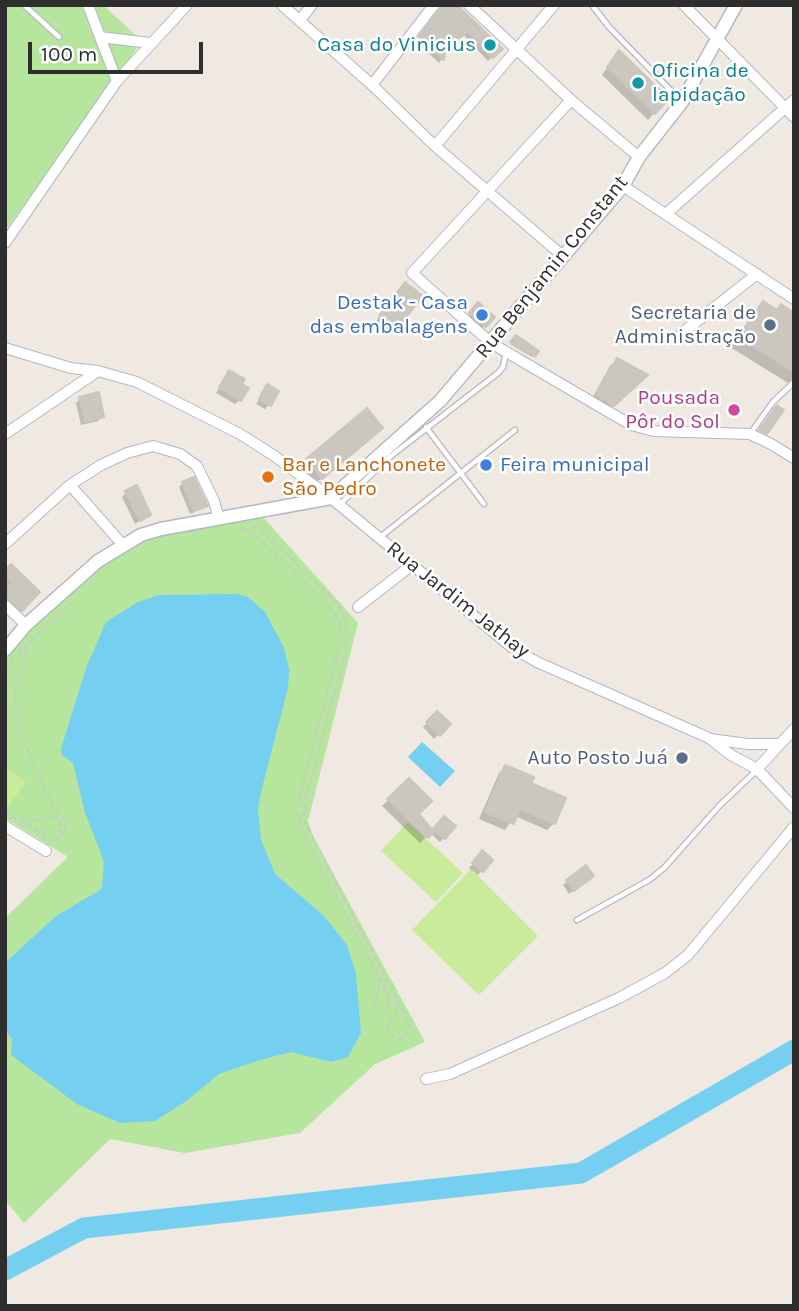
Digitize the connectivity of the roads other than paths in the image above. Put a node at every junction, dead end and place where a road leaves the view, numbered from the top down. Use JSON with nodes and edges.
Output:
{"nodes":[{"id":1,"x":24,"y":5,"type":"edge"},
{"id":2,"x":88,"y":5,"type":"edge"},
{"id":3,"x":187,"y":5,"type":"edge"},
{"id":4,"x":282,"y":5,"type":"edge"},
{"id":5,"x":313,"y":5,"type":"edge"},
{"id":6,"x":434,"y":5,"type":"edge"},
{"id":7,"x":469,"y":5,"type":"edge"},
{"id":8,"x":554,"y":5,"type":"edge"},
{"id":9,"x":592,"y":5,"type":"edge"},
{"id":10,"x":684,"y":5,"type":"edge"},
{"id":11,"x":736,"y":5,"type":"edge"},
{"id":12,"x":300,"y":20,"type":"junction"},
{"id":13,"x":59,"y":37,"type":"dead end"},
{"id":14,"x":100,"y":37,"type":"junction"},
{"id":15,"x":716,"y":37,"type":"junction"},
{"id":16,"x":150,"y":43,"type":"junction"},
{"id":17,"x":517,"y":50,"type":"junction"},
{"id":18,"x":117,"y":80,"type":"junction"},
{"id":19,"x":372,"y":85,"type":"junction"},
{"id":20,"x":571,"y":100,"type":"junction"},
{"id":21,"x":794,"y":100,"type":"edge"},
{"id":22,"x":682,"y":102,"type":"junction"},
{"id":23,"x":785,"y":108,"type":"junction"},
{"id":24,"x":794,"y":117,"type":"edge"},
{"id":25,"x":435,"y":146,"type":"junction"},
{"id":26,"x":639,"y":157,"type":"junction"},
{"id":27,"x":623,"y":186,"type":"junction"},
{"id":28,"x":487,"y":193,"type":"junction"},
{"id":29,"x":667,"y":213,"type":"junction"},
{"id":30,"x":5,"y":243,"type":"edge"},
{"id":31,"x":564,"y":257,"type":"junction"},
{"id":32,"x":757,"y":274,"type":"junction"},
{"id":33,"x":794,"y":299,"type":"edge"},
{"id":34,"x":682,"y":333,"type":"dead end"},
{"id":35,"x":491,"y":343,"type":"junction"},
{"id":36,"x":5,"y":348,"type":"edge"},
{"id":37,"x":506,"y":353,"type":"junction"},
{"id":38,"x":98,"y":371,"type":"junction"},
{"id":39,"x":794,"y":382,"type":"edge"},
{"id":40,"x":423,"y":423,"type":"junction"},
{"id":41,"x":516,"y":430,"type":"dead end"},
{"id":42,"x":5,"y":434,"type":"edge"},
{"id":43,"x":750,"y":434,"type":"junction"},
{"id":44,"x":794,"y":458,"type":"edge"},
{"id":45,"x":461,"y":473,"type":"junction"},
{"id":46,"x":70,"y":485,"type":"junction"},
{"id":47,"x":335,"y":501,"type":"junction"},
{"id":48,"x":484,"y":504,"type":"dead end"},
{"id":49,"x":219,"y":519,"type":"junction"},
{"id":50,"x":378,"y":538,"type":"junction"},
{"id":51,"x":5,"y":544,"type":"edge"},
{"id":52,"x":123,"y":545,"type":"junction"},
{"id":53,"x":412,"y":565,"type":"junction"},
{"id":54,"x":5,"y":604,"type":"edge"},
{"id":55,"x":358,"y":607,"type":"dead end"},
{"id":56,"x":29,"y":628,"type":"junction"},
{"id":57,"x":5,"y":650,"type":"edge"},
{"id":58,"x":794,"y":729,"type":"edge"},
{"id":59,"x":709,"y":738,"type":"junction"},
{"id":60,"x":780,"y":744,"type":"junction"},
{"id":61,"x":757,"y":769,"type":"junction"},
{"id":62,"x":794,"y":808,"type":"edge"},
{"id":63,"x":5,"y":826,"type":"edge"},
{"id":64,"x":794,"y":827,"type":"edge"},
{"id":65,"x":46,"y":850,"type":"road end"},
{"id":66,"x":577,"y":920,"type":"dead end"},
{"id":67,"x":426,"y":1079,"type":"dead end"}],
"edges":[{"from":1,"to":13,"type":"lane"},
{"from":2,"to":14,"type":"street"},
{"from":3,"to":16,"type":"street"},
{"from":4,"to":12,"type":"street"},
{"from":5,"to":12,"type":"street"},
{"from":6,"to":19,"type":"street"},
{"from":7,"to":17,"type":"street"},
{"from":8,"to":17,"type":"street"},
{"from":9,"to":22,"type":"lane"},
{"from":10,"to":15,"type":"street"},
{"from":11,"to":15,"type":"street","name":"Rua Benjamin Constant"},
{"from":12,"to":19,"type":"street"},
{"from":14,"to":16,"type":"street"},
{"from":14,"to":18,"type":"street"},
{"from":15,"to":22,"type":"street","name":"Rua Benjamin Constant"},
{"from":15,"to":23,"type":"street"},
{"from":16,"to":18,"type":"street"},
{"from":17,"to":20,"type":"street"},
{"from":17,"to":25,"type":"street"},
{"from":18,"to":30,"type":"street"},
{"from":19,"to":25,"type":"street"},
{"from":20,"to":26,"type":"street"},
{"from":20,"to":28,"type":"street"},
{"from":21,"to":23,"type":"street"},
{"from":22,"to":26,"type":"street","name":"Rua Benjamin Constant"},
{"from":23,"to":24,"type":"street"},
{"from":23,"to":29,"type":"street"},
{"from":25,"to":28,"type":"street"},
{"from":26,"to":27,"type":"street","name":"Rua Benjamin Constant"},
{"from":27,"to":29,"type":"street"},
{"from":27,"to":31,"type":"street","name":"Rua Benjamin Constant"},
{"from":28,"to":31,"type":"street"},
{"from":28,"to":35,"type":"street"},
{"from":29,"to":32,"type":"street"},
{"from":31,"to":35,"type":"street","name":"Rua Benjamin Constant"},
{"from":32,"to":33,"type":"street"},
{"from":32,"to":34,"type":"street"},
{"from":35,"to":37,"type":"street"},
{"from":35,"to":40,"type":"street","name":"Rua Benjamin Constant"},
{"from":36,"to":38,"type":"street","name":"Rua Jardim Jathay"},
{"from":37,"to":40,"type":"lane"},
{"from":37,"to":43,"type":"street"},
{"from":38,"to":42,"type":"street"},
{"from":38,"to":47,"type":"street","name":"Rua Jardim Jathay"},
{"from":39,"to":43,"type":"lane"},
{"from":40,"to":45,"type":"lane"},
{"from":40,"to":47,"type":"street","name":"Rua Benjamin Constant"},
{"from":41,"to":45,"type":"lane"},
{"from":43,"to":44,"type":"street"},
{"from":45,"to":48,"type":"lane"},
{"from":45,"to":50,"type":"lane"},
{"from":46,"to":49,"type":"street"},
{"from":46,"to":51,"type":"street"},
{"from":46,"to":52,"type":"street"},
{"from":47,"to":49,"type":"street"},
{"from":47,"to":50,"type":"street","name":"Rua Jardim Jathay"},
{"from":49,"to":52,"type":"street"},
{"from":50,"to":53,"type":"street","name":"Rua Jardim Jathay"},
{"from":52,"to":56,"type":"street"},
{"from":53,"to":55,"type":"street"},
{"from":53,"to":59,"type":"street","name":"Rua Jardim Jathay"},
{"from":54,"to":56,"type":"street"},
{"from":56,"to":57,"type":"street"},
{"from":58,"to":60,"type":"street"},
{"from":59,"to":60,"type":"street","name":"Rua Jardim Jathay"},
{"from":59,"to":61,"type":"street","name":"Rua Jardim Jathay"},
{"from":60,"to":61,"type":"street"},
{"from":61,"to":62,"type":"street","name":"Rua Jardim Jathay"},
{"from":61,"to":66,"type":"lane"},
{"from":63,"to":65,"type":"street"},
{"from":64,"to":67,"type":"street"}]}
